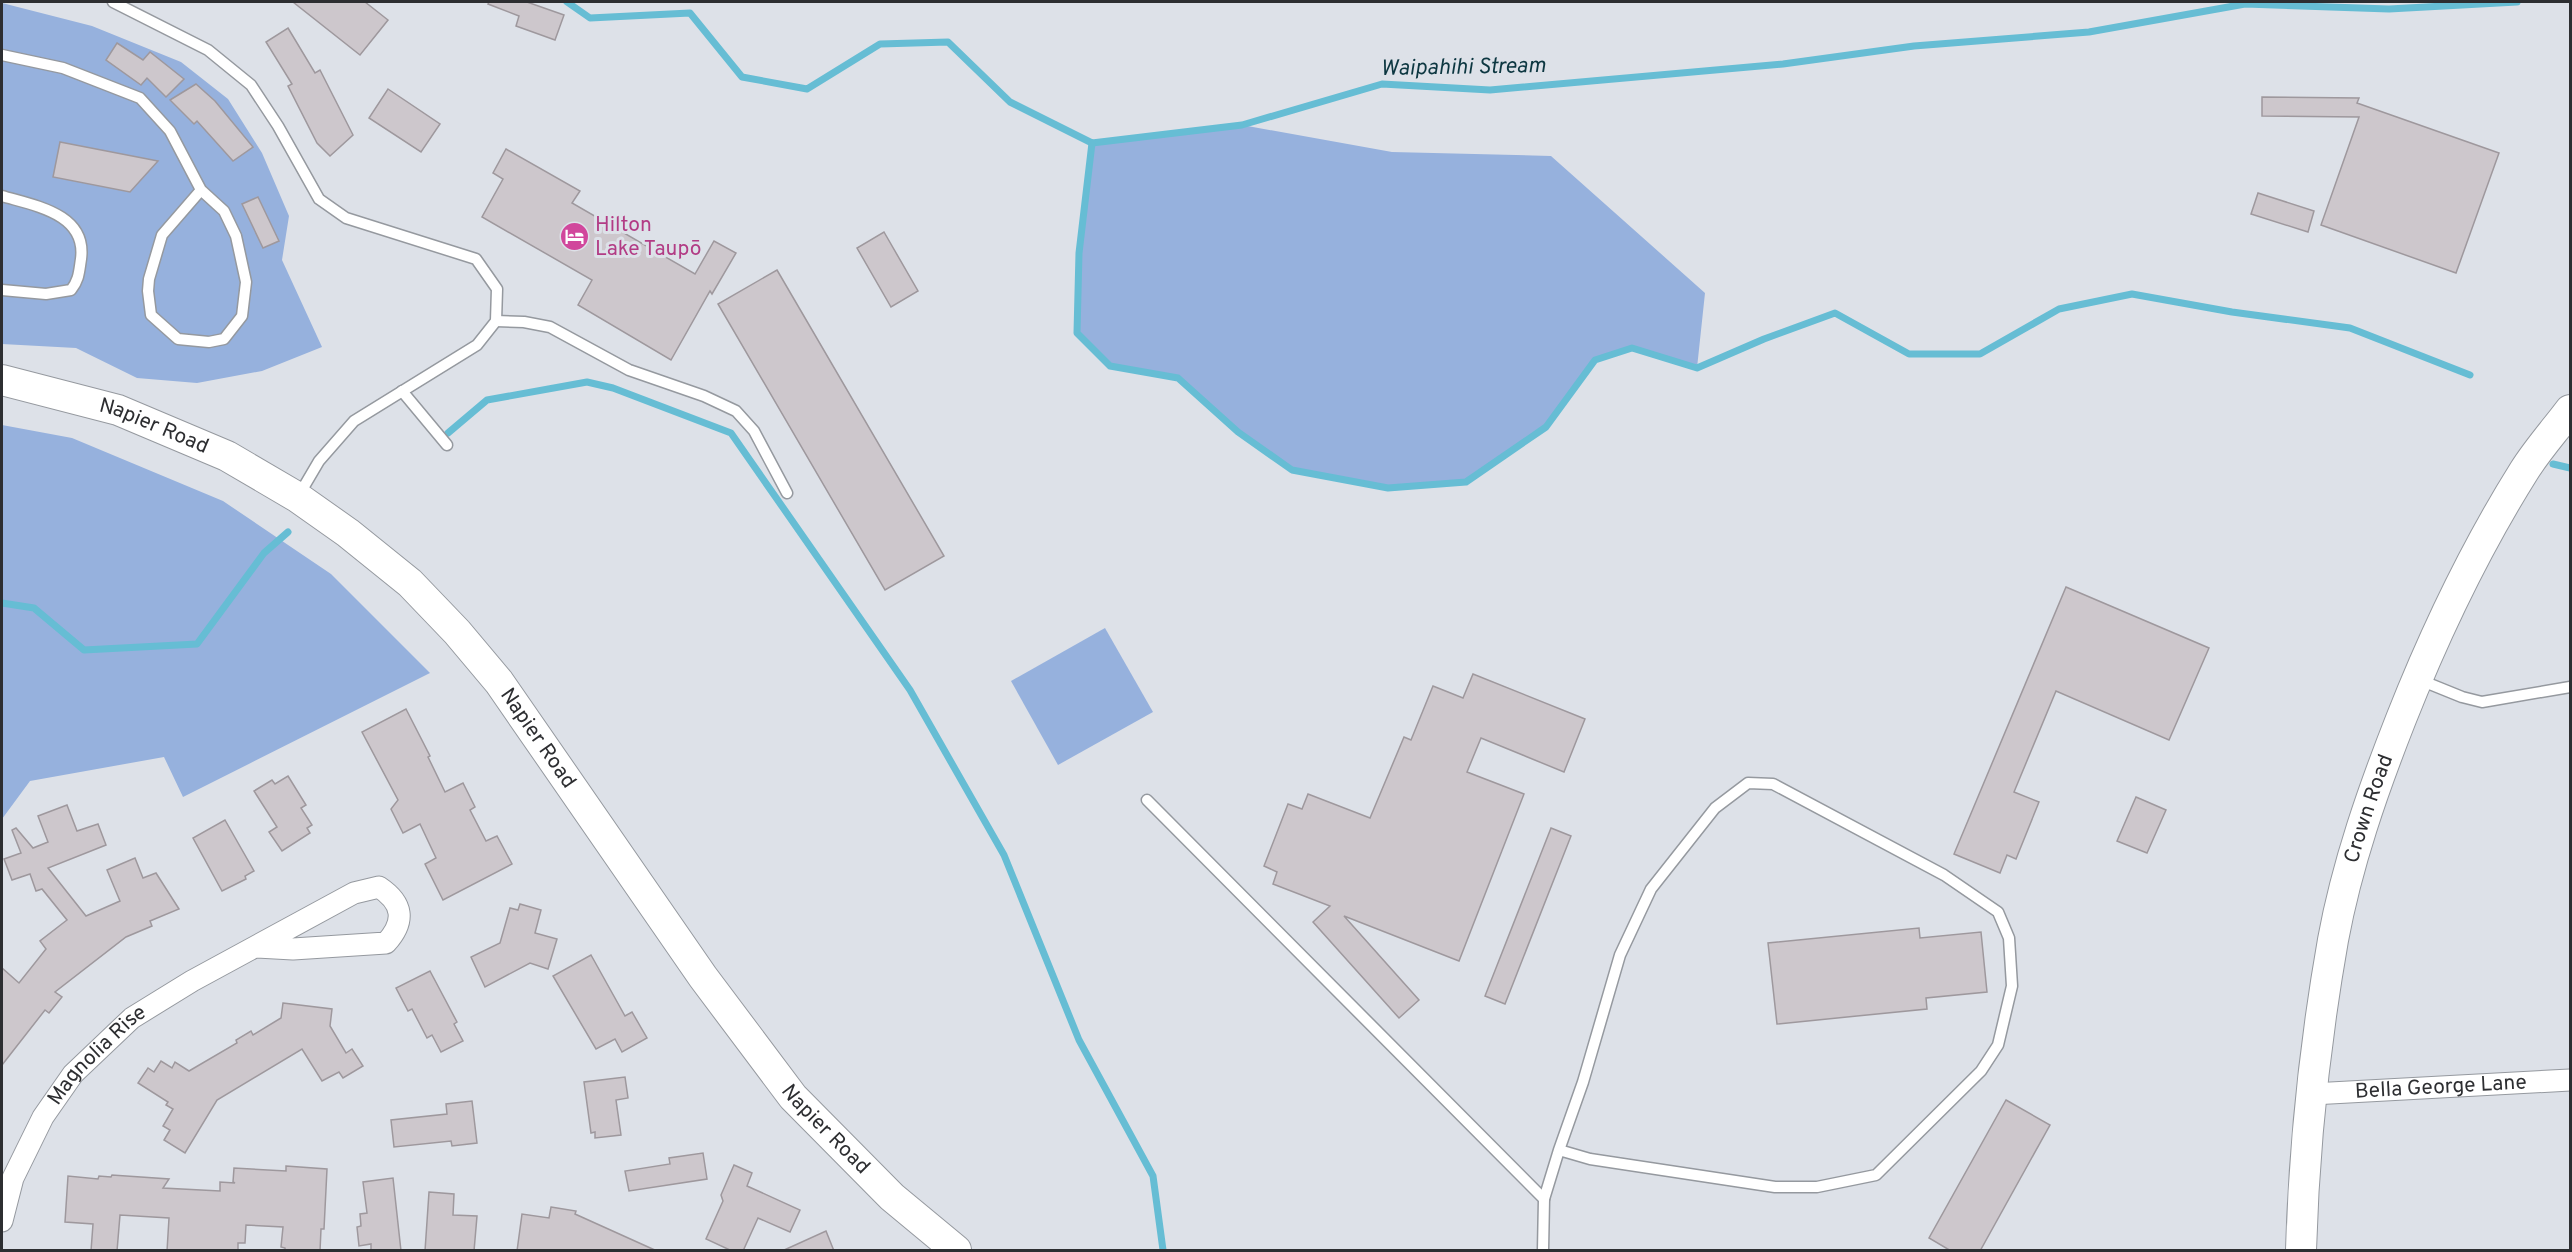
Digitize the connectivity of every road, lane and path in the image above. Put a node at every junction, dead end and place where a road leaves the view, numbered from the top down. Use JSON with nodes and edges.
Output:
{"nodes":[{"id":1,"x":113,"y":2,"type":"edge"},
{"id":2,"x":2,"y":55,"type":"edge"},
{"id":3,"x":201,"y":190,"type":"junction"},
{"id":4,"x":2,"y":196,"type":"edge"},
{"id":5,"x":2,"y":290,"type":"edge"},
{"id":6,"x":496,"y":321,"type":"junction"},
{"id":7,"x":2,"y":380,"type":"edge"},
{"id":8,"x":402,"y":391,"type":"junction"},
{"id":9,"x":2571,"y":410,"type":"edge"},
{"id":10,"x":447,"y":445,"type":"dead end"},
{"id":11,"x":787,"y":494,"type":"dead end"},
{"id":12,"x":297,"y":497,"type":"junction"},
{"id":13,"x":2417,"y":678,"type":"junction"},
{"id":14,"x":2571,"y":687,"type":"edge"},
{"id":15,"x":1147,"y":800,"type":"dead end"},
{"id":16,"x":257,"y":947,"type":"junction"},
{"id":17,"x":2571,"y":1080,"type":"edge"},
{"id":18,"x":2312,"y":1094,"type":"junction"},
{"id":19,"x":1559,"y":1150,"type":"junction"},
{"id":20,"x":1544,"y":1199,"type":"junction"},
{"id":21,"x":2,"y":1221,"type":"edge"},
{"id":22,"x":956,"y":1251,"type":"edge"},
{"id":23,"x":1543,"y":1251,"type":"edge"},
{"id":24,"x":2301,"y":1251,"type":"edge"}],
"edges":[{"from":1,"to":6,"type":"lane"},
{"from":2,"to":3,"type":"lane"},
{"from":3,"to":3,"type":"lane"},
{"from":4,"to":5,"type":"lane"},
{"from":6,"to":8,"type":"lane"},
{"from":6,"to":11,"type":"lane"},
{"from":7,"to":12,"type":"main road","name":"Napier Road"},
{"from":8,"to":10,"type":"lane"},
{"from":8,"to":12,"type":"lane"},
{"from":9,"to":13,"type":"main road","name":"Crown Road"},
{"from":12,"to":22,"type":"main road","name":"Napier Road"},
{"from":13,"to":14,"type":"lane"},
{"from":13,"to":18,"type":"main road","name":"Crown Road"},
{"from":15,"to":20,"type":"lane"},
{"from":16,"to":16,"type":"street","name":"Magnolia Rise"},
{"from":16,"to":21,"type":"street","name":"Magnolia Rise"},
{"from":17,"to":18,"type":"street","name":"Bella George Lane"},
{"from":18,"to":24,"type":"main road","name":"Crown Road"},
{"from":19,"to":19,"type":"lane"},
{"from":19,"to":20,"type":"lane"},
{"from":20,"to":23,"type":"lane"}]}
